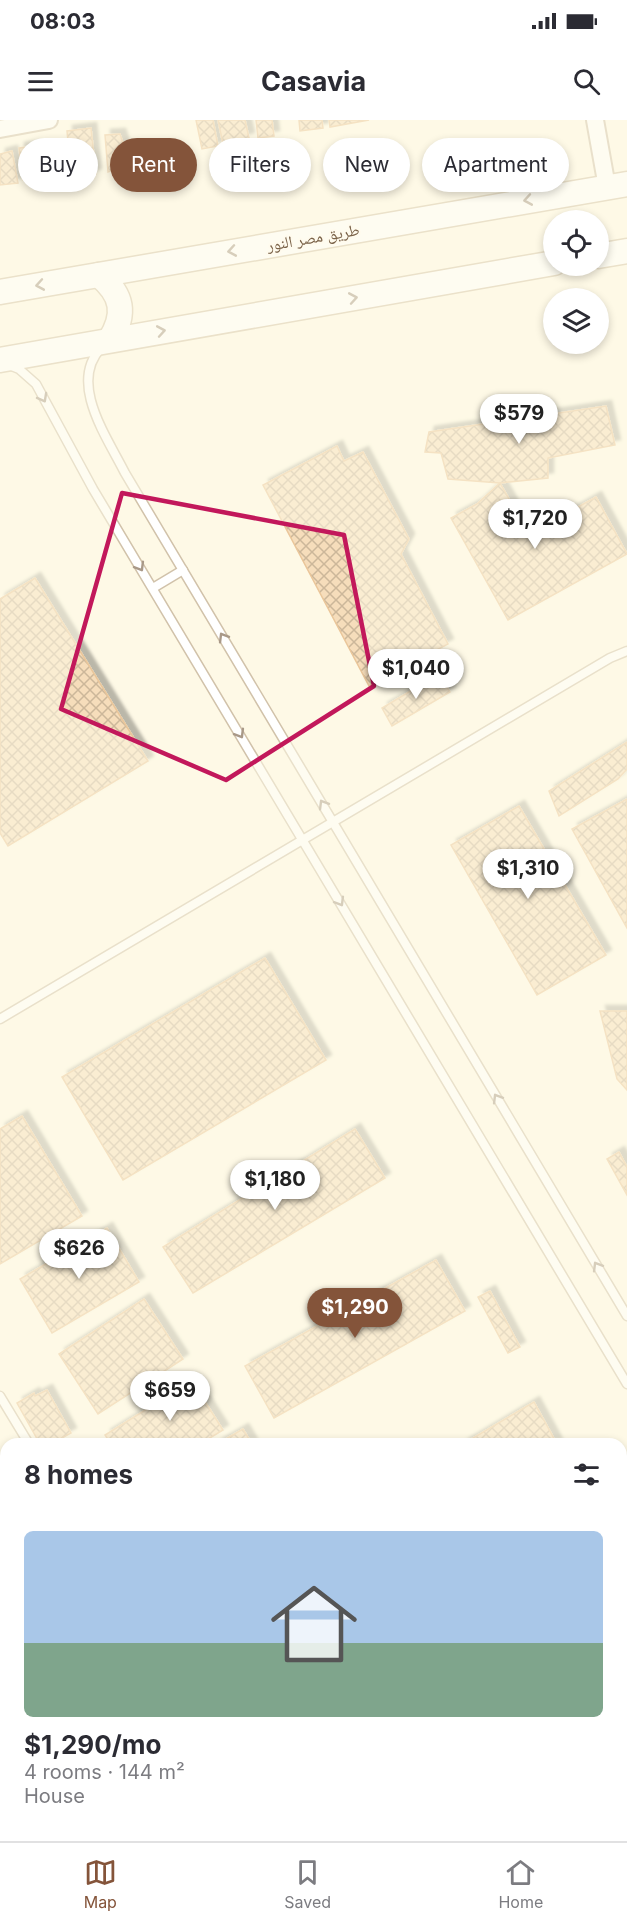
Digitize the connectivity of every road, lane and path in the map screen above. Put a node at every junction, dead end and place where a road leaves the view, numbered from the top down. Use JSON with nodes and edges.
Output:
{"nodes":[{"id":1,"x":50,"y":120,"type":"edge"},
{"id":2,"x":595,"y":120,"type":"edge"},
{"id":3,"x":29,"y":122,"type":"edge"},
{"id":4,"x":0,"y":129,"type":"edge"},
{"id":5,"x":617,"y":185,"type":"edge"},
{"id":6,"x":627,"y":251,"type":"edge"},
{"id":7,"x":609,"y":254,"type":"edge"},
{"id":8,"x":543,"y":265,"type":"edge"},
{"id":9,"x":99,"y":275,"type":"junction"},
{"id":10,"x":0,"y":292,"type":"edge"},
{"id":11,"x":110,"y":340,"type":"junction"},
{"id":12,"x":0,"y":361,"type":"edge"},
{"id":13,"x":183,"y":570,"type":"junction"},
{"id":14,"x":153,"y":588,"type":"junction"},
{"id":15,"x":627,"y":651,"type":"edge"},
{"id":16,"x":333,"y":822,"type":"junction"},
{"id":17,"x":303,"y":840,"type":"junction"},
{"id":18,"x":0,"y":1019,"type":"edge"},
{"id":19,"x":627,"y":1316,"type":"edge"},
{"id":20,"x":627,"y":1384,"type":"edge"},
{"id":21,"x":0,"y":1395,"type":"edge"},
{"id":22,"x":25,"y":1438,"type":"edge"}],
"edges":[{"from":1,"to":3,"type":"street"},
{"from":2,"to":5,"type":"street"},
{"from":3,"to":4,"type":"street"},
{"from":5,"to":9,"type":"street","name":"طريق مصر النور","one_way":true},
{"from":6,"to":7,"type":"street"},
{"from":11,"to":8,"type":"street","one_way":true},
{"from":9,"to":10,"type":"street","name":"طريق مصر النور","one_way":true},
{"from":9,"to":11,"type":"street"},
{"from":11,"to":12,"type":"street"},
{"from":11,"to":13,"type":"lane"},
{"from":12,"to":14,"type":"lane","one_way":true},
{"from":13,"to":14,"type":"lane"},
{"from":16,"to":13,"type":"lane","one_way":true},
{"from":14,"to":17,"type":"lane","one_way":true},
{"from":15,"to":16,"type":"lane"},
{"from":16,"to":17,"type":"lane"},
{"from":19,"to":16,"type":"lane","one_way":true},
{"from":17,"to":18,"type":"lane"},
{"from":17,"to":20,"type":"lane","one_way":true},
{"from":21,"to":22,"type":"lane"}]}
